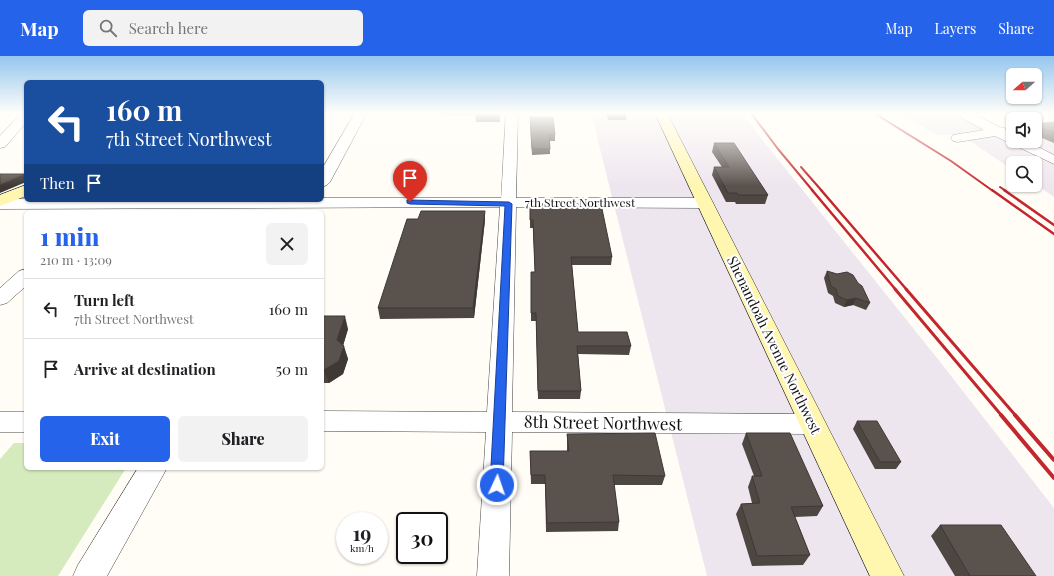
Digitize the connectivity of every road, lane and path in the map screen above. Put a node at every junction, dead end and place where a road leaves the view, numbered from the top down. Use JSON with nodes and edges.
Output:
{"nodes":[{"id":1,"x":347,"y":137,"type":"edge"},
{"id":2,"x":511,"y":137,"type":"edge"},
{"id":3,"x":674,"y":137,"type":"edge"},
{"id":4,"x":962,"y":137,"type":"edge"},
{"id":5,"x":958,"y":138,"type":"dead end"},
{"id":6,"x":1030,"y":148,"type":"edge"},
{"id":7,"x":1054,"y":160,"type":"edge"},
{"id":8,"x":324,"y":178,"type":"edge"},
{"id":9,"x":24,"y":191,"type":"edge"},
{"id":10,"x":0,"y":201,"type":"edge"},
{"id":11,"x":705,"y":203,"type":"junction"},
{"id":12,"x":0,"y":204,"type":"edge"},
{"id":13,"x":509,"y":204,"type":"junction"},
{"id":14,"x":105,"y":205,"type":"edge"},
{"id":15,"x":308,"y":205,"type":"edge"},
{"id":16,"x":24,"y":278,"type":"edge"},
{"id":17,"x":0,"y":299,"type":"edge"},
{"id":18,"x":324,"y":421,"type":"edge"},
{"id":19,"x":0,"y":422,"type":"edge"},
{"id":20,"x":24,"y":422,"type":"edge"},
{"id":21,"x":500,"y":422,"type":"junction"},
{"id":22,"x":813,"y":424,"type":"junction"},
{"id":23,"x":152,"y":470,"type":"edge"},
{"id":24,"x":89,"y":576,"type":"edge"},
{"id":25,"x":492,"y":576,"type":"edge"},
{"id":26,"x":887,"y":576,"type":"edge"}],
"edges":[{"from":1,"to":8,"type":"street"},
{"from":2,"to":13,"type":"street"},
{"from":3,"to":11,"type":"street","name":"Shenandoah Avenue Northwest"},
{"from":4,"to":5,"type":"street"},
{"from":6,"to":7,"type":"street"},
{"from":9,"to":10,"type":"street"},
{"from":11,"to":13,"type":"street","name":"7th Street Northwest"},
{"from":11,"to":22,"type":"street","name":"Shenandoah Avenue Northwest"},
{"from":12,"to":14,"type":"street","name":"7th Street Northwest"},
{"from":13,"to":15,"type":"street","name":"7th Street Northwest"},
{"from":13,"to":21,"type":"street"},
{"from":14,"to":15,"type":"street","name":"7th Street Northwest"},
{"from":16,"to":17,"type":"street"},
{"from":18,"to":21,"type":"street","name":"8th Street Northwest"},
{"from":19,"to":20,"type":"street"},
{"from":21,"to":22,"type":"street","name":"8th Street Northwest"},
{"from":21,"to":25,"type":"street"},
{"from":22,"to":26,"type":"street","name":"Shenandoah Avenue Northwest"},
{"from":23,"to":24,"type":"street"}]}
